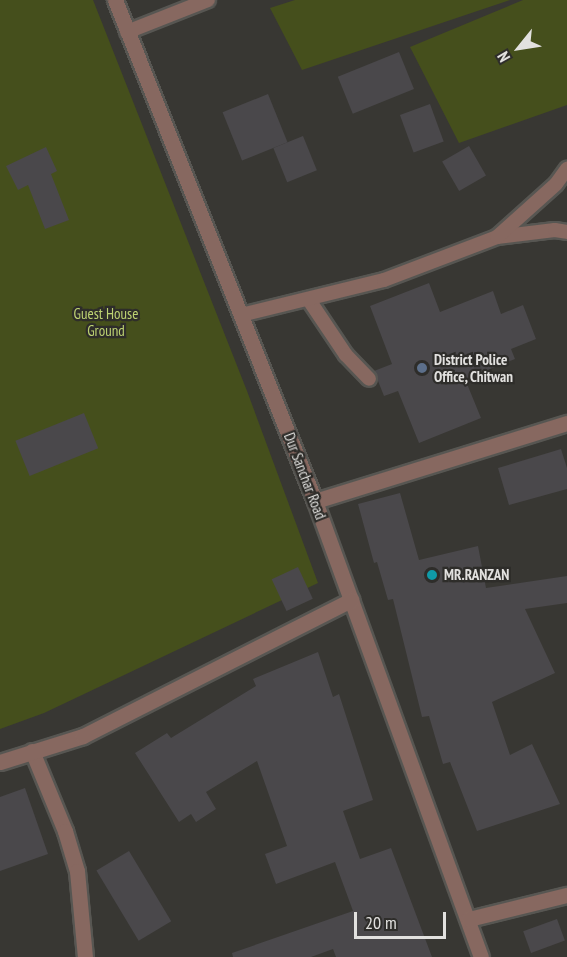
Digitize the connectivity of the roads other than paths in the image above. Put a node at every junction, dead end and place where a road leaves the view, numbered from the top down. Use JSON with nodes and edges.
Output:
{"nodes":[{"id":1,"x":115,"y":0,"type":"edge"},
{"id":2,"x":208,"y":0,"type":"edge"},
{"id":3,"x":127,"y":32,"type":"junction"},
{"id":4,"x":567,"y":169,"type":"edge"},
{"id":5,"x":567,"y":232,"type":"edge"},
{"id":6,"x":497,"y":237,"type":"junction"},
{"id":7,"x":309,"y":300,"type":"junction"},
{"id":8,"x":241,"y":315,"type":"junction"},
{"id":9,"x":369,"y":379,"type":"dead end"},
{"id":10,"x":567,"y":423,"type":"edge"},
{"id":11,"x":315,"y":501,"type":"junction"},
{"id":12,"x":351,"y":600,"type":"junction"},
{"id":13,"x":32,"y":751,"type":"junction"},
{"id":14,"x":0,"y":762,"type":"edge"},
{"id":15,"x":567,"y":895,"type":"edge"},
{"id":16,"x":469,"y":920,"type":"junction"},
{"id":17,"x":85,"y":957,"type":"edge"},
{"id":18,"x":481,"y":957,"type":"edge"}],
"edges":[{"from":1,"to":3,"type":"street","name":"Dur Sanchar Road"},
{"from":2,"to":3,"type":"lane"},
{"from":3,"to":8,"type":"street","name":"Dur Sanchar Road"},
{"from":4,"to":6,"type":"lane"},
{"from":5,"to":6,"type":"lane"},
{"from":6,"to":7,"type":"lane"},
{"from":7,"to":8,"type":"lane"},
{"from":7,"to":9,"type":"lane"},
{"from":8,"to":11,"type":"street","name":"Dur Sanchar Road"},
{"from":10,"to":11,"type":"street"},
{"from":11,"to":12,"type":"street","name":"Dur Sanchar Road"},
{"from":12,"to":13,"type":"street"},
{"from":12,"to":16,"type":"street","name":"Dur Sanchar Road"},
{"from":13,"to":14,"type":"street"},
{"from":13,"to":17,"type":"street"},
{"from":15,"to":16,"type":"street"},
{"from":16,"to":18,"type":"street","name":"Dur Sanchar Road"}]}
